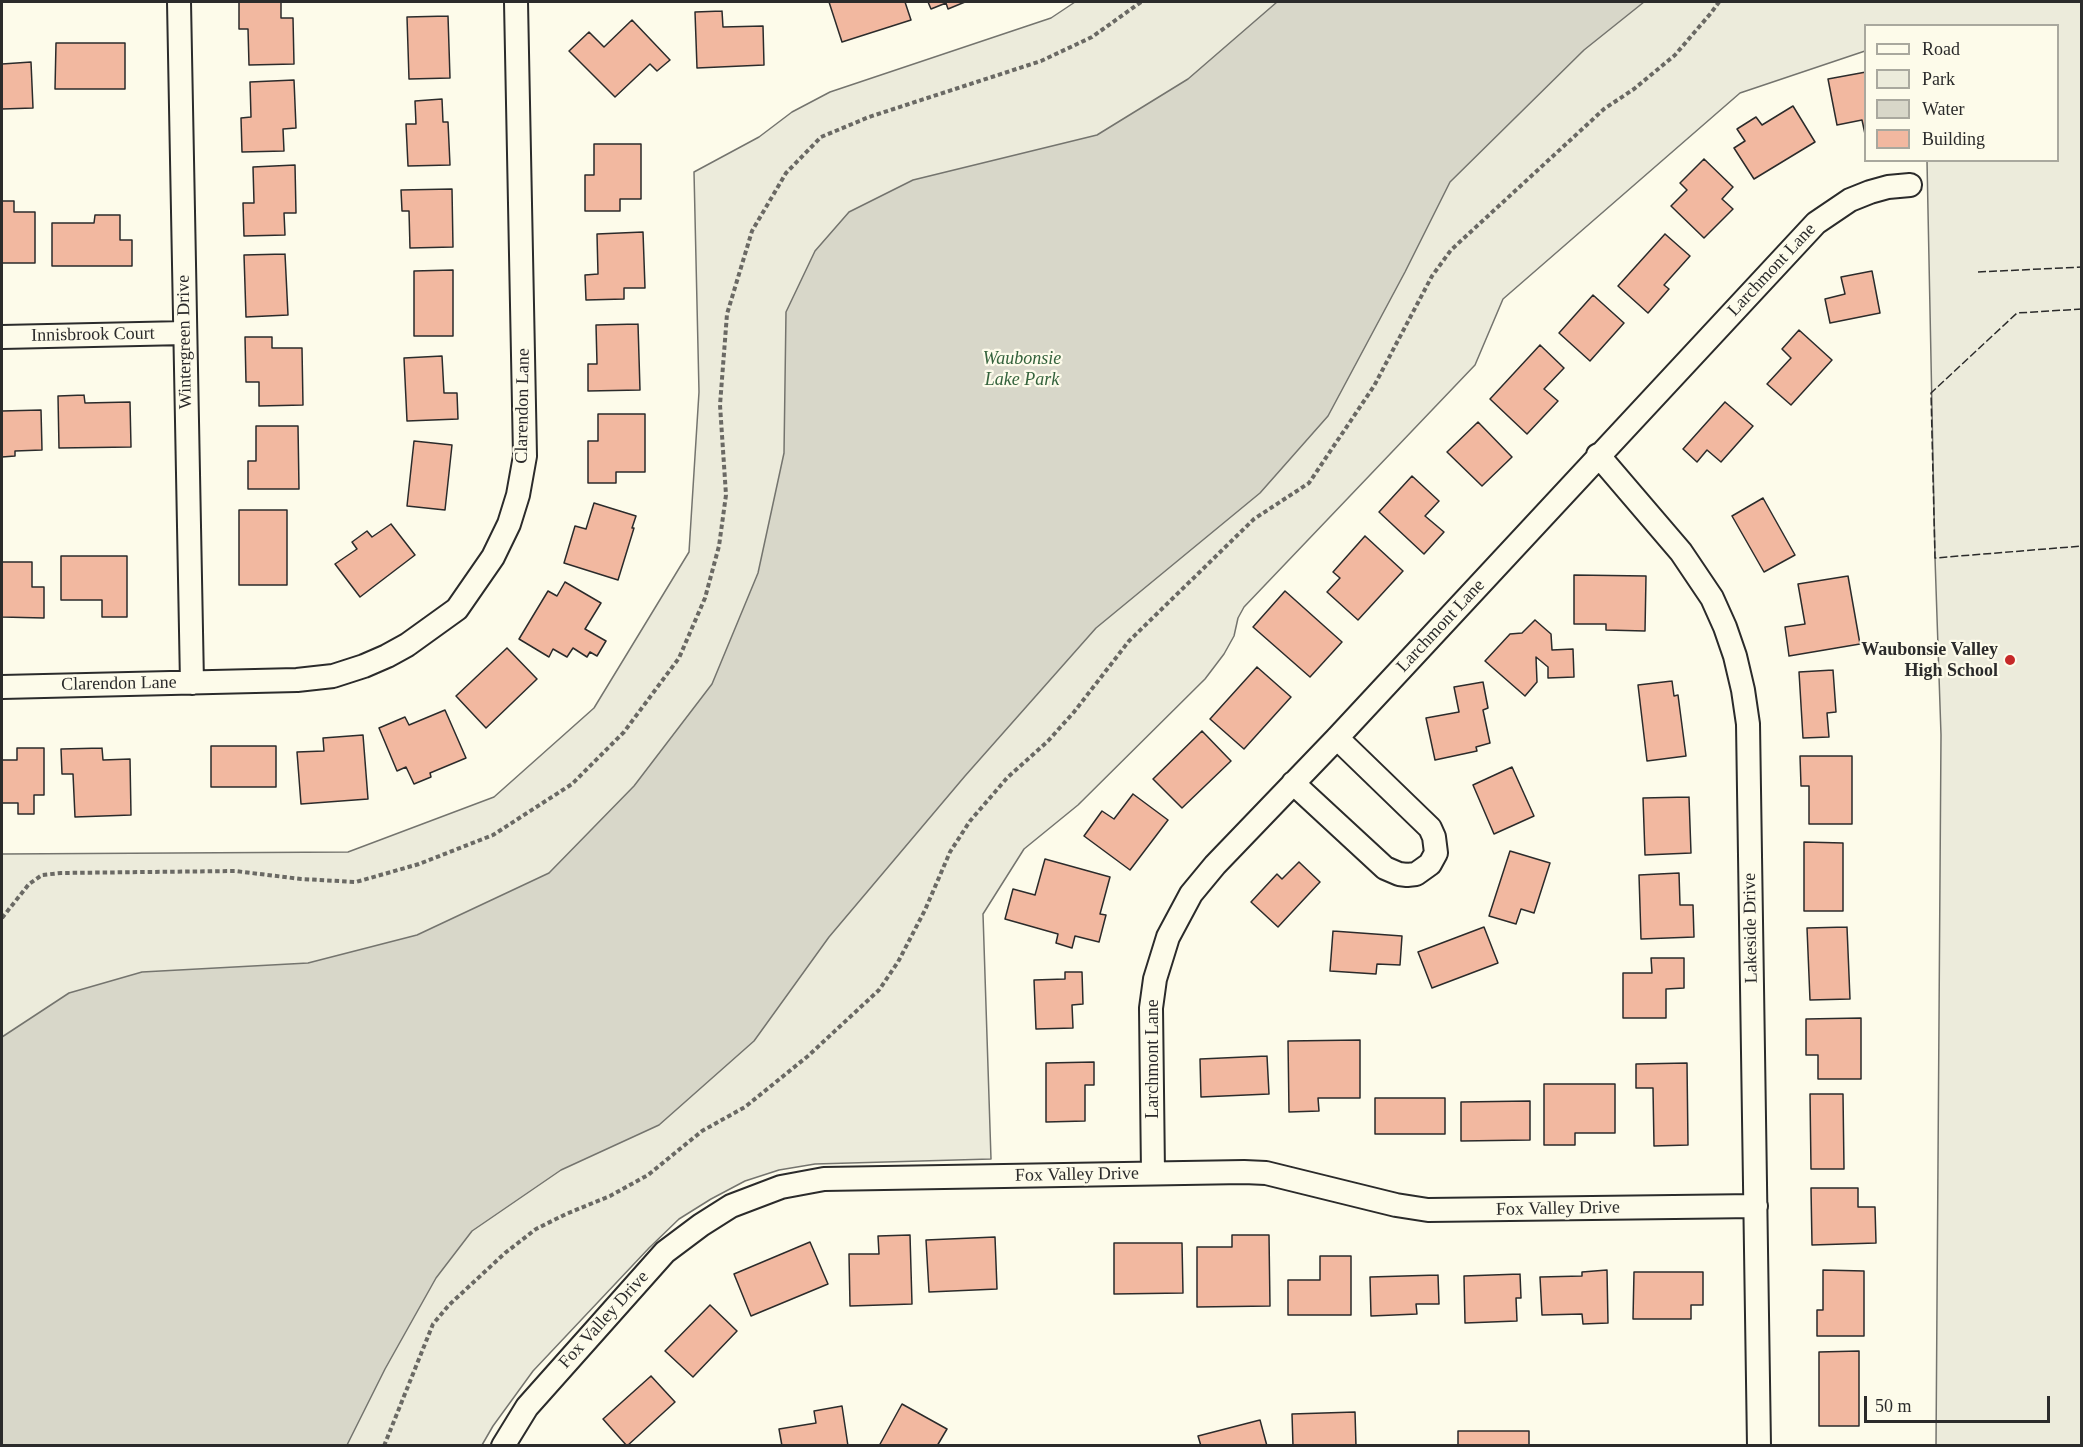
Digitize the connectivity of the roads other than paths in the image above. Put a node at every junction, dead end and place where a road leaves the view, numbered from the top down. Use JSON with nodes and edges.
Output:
{"nodes":[{"id":1,"x":179,"y":2,"type":"edge"},
{"id":2,"x":516,"y":2,"type":"edge"},
{"id":3,"x":1910,"y":185,"type":"dead end"},
{"id":4,"x":185,"y":333,"type":"junction"},
{"id":5,"x":2,"y":338,"type":"edge"},
{"id":6,"x":1598,"y":455,"type":"junction"},
{"id":7,"x":192,"y":683,"type":"junction"},
{"id":8,"x":2,"y":687,"type":"edge"},
{"id":9,"x":1337,"y":738,"type":"junction"},
{"id":10,"x":1293,"y":783,"type":"junction"},
{"id":11,"x":1153,"y":1173,"type":"junction"},
{"id":12,"x":1756,"y":1206,"type":"junction"},
{"id":13,"x":503,"y":1446,"type":"edge"},
{"id":14,"x":1759,"y":1446,"type":"edge"}],
"edges":[{"from":1,"to":4,"type":"street","name":"Wintergreen Drive"},
{"from":2,"to":7,"type":"street","name":"Clarendon Lane"},
{"from":3,"to":6,"type":"street","name":"Larchmont Lane"},
{"from":4,"to":5,"type":"street","name":"Innisbrook Court"},
{"from":4,"to":7,"type":"street","name":"Wintergreen Drive"},
{"from":6,"to":9,"type":"street","name":"Larchmont Lane"},
{"from":6,"to":12,"type":"street","name":"Lakeside Drive"},
{"from":7,"to":8,"type":"street","name":"Clarendon Lane"},
{"from":9,"to":10,"type":"street","name":"Larchmont Lane"},
{"from":9,"to":10,"type":"street"},
{"from":10,"to":11,"type":"street","name":"Larchmont Lane"},
{"from":11,"to":12,"type":"street","name":"Fox Valley Drive"},
{"from":11,"to":13,"type":"street","name":"Fox Valley Drive"},
{"from":12,"to":14,"type":"street","name":"Lakeside Drive"}]}
